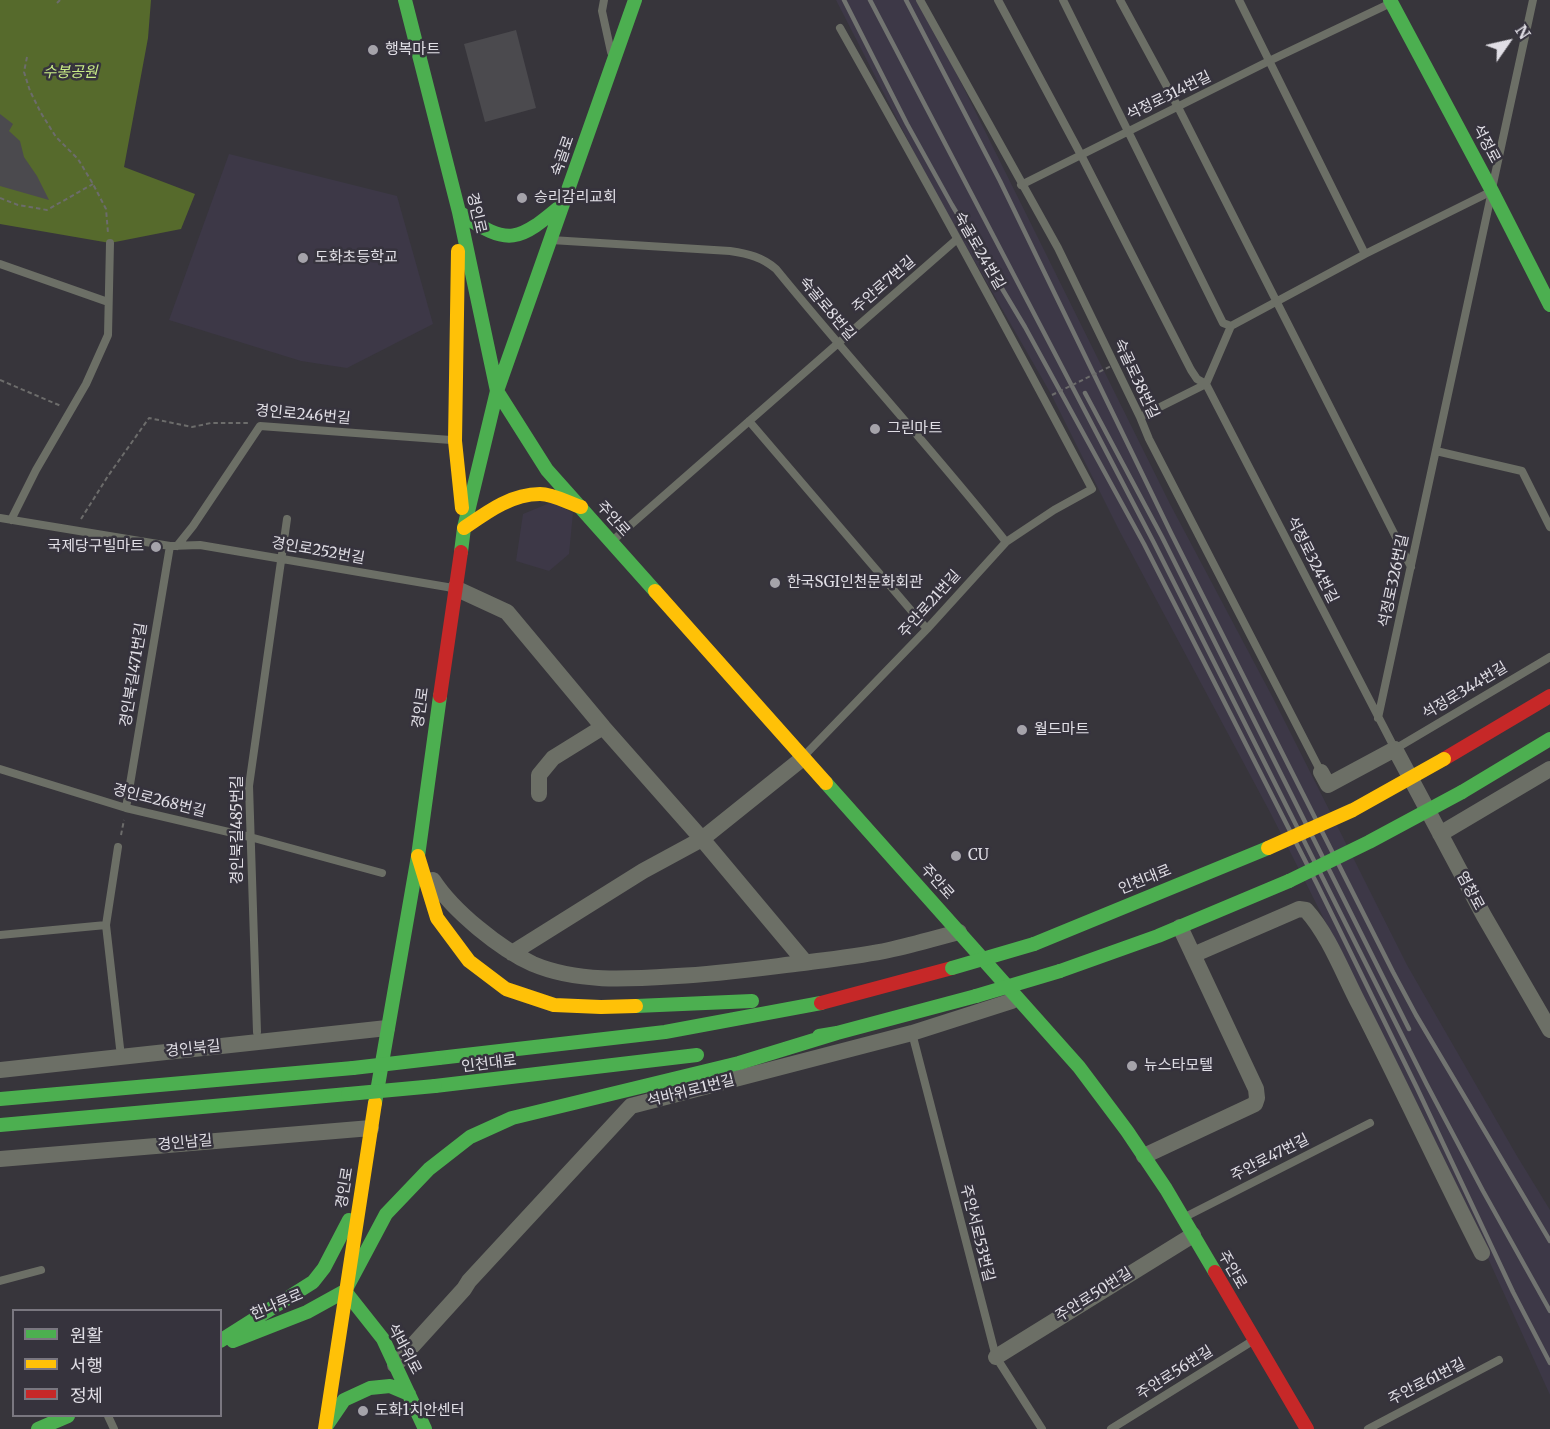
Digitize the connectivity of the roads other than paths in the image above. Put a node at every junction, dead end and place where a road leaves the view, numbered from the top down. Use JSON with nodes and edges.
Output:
{"nodes":[{"id":1,"x":405,"y":0,"type":"edge"},
{"id":2,"x":604,"y":0,"type":"edge"},
{"id":3,"x":635,"y":0,"type":"edge"},
{"id":4,"x":920,"y":0,"type":"edge"},
{"id":5,"x":998,"y":0,"type":"edge"},
{"id":6,"x":1063,"y":0,"type":"edge"},
{"id":7,"x":1120,"y":0,"type":"edge"},
{"id":8,"x":1239,"y":0,"type":"edge"},
{"id":9,"x":1533,"y":0,"type":"edge"},
{"id":10,"x":1390,"y":2,"type":"edge"},
{"id":11,"x":840,"y":28,"type":"dead end"},
{"id":12,"x":1269,"y":61,"type":"junction"},
{"id":13,"x":613,"y":62,"type":"junction"},
{"id":14,"x":1178,"y":107,"type":"junction"},
{"id":15,"x":1128,"y":131,"type":"junction"},
{"id":16,"x":1081,"y":155,"type":"junction"},
{"id":17,"x":1021,"y":185,"type":"junction"},
{"id":18,"x":1492,"y":191,"type":"junction"},
{"id":19,"x":563,"y":204,"type":"junction"},
{"id":20,"x":459,"y":212,"type":"junction"},
{"id":21,"x":550,"y":240,"type":"junction"},
{"id":22,"x":956,"y":240,"type":"junction"},
{"id":23,"x":110,"y":243,"type":"road end"},
{"id":24,"x":1365,"y":254,"type":"junction"},
{"id":25,"x":0,"y":264,"type":"edge"},
{"id":26,"x":1276,"y":301,"type":"junction"},
{"id":27,"x":108,"y":302,"type":"junction"},
{"id":28,"x":1550,"y":305,"type":"edge"},
{"id":29,"x":1231,"y":326,"type":"junction"},
{"id":30,"x":837,"y":344,"type":"junction"},
{"id":31,"x":1206,"y":384,"type":"junction"},
{"id":32,"x":497,"y":391,"type":"junction"},
{"id":33,"x":1140,"y":417,"type":"junction"},
{"id":34,"x":749,"y":421,"type":"junction"},
{"id":35,"x":455,"y":441,"type":"junction"},
{"id":36,"x":1436,"y":451,"type":"junction"},
{"id":37,"x":1092,"y":489,"type":"joint"},
{"id":38,"x":581,"y":507,"type":"junction"},
{"id":39,"x":0,"y":518,"type":"edge"},
{"id":40,"x":11,"y":519,"type":"junction"},
{"id":41,"x":287,"y":519,"type":"dead end"},
{"id":42,"x":1550,"y":527,"type":"edge"},
{"id":43,"x":464,"y":528,"type":"junction"},
{"id":44,"x":611,"y":542,"type":"junction"},
{"id":45,"x":1006,"y":542,"type":"junction"},
{"id":46,"x":173,"y":546,"type":"junction"},
{"id":47,"x":281,"y":558,"type":"junction"},
{"id":48,"x":1411,"y":567,"type":"junction"},
{"id":49,"x":455,"y":588,"type":"junction"},
{"id":50,"x":927,"y":629,"type":"junction"},
{"id":51,"x":1550,"y":657,"type":"edge"},
{"id":52,"x":1550,"y":696,"type":"edge"},
{"id":53,"x":1378,"y":718,"type":"junction"},
{"id":54,"x":603,"y":727,"type":"junction"},
{"id":55,"x":1550,"y":739,"type":"edge"},
{"id":56,"x":1395,"y":749,"type":"junction"},
{"id":57,"x":803,"y":758,"type":"junction"},
{"id":58,"x":0,"y":769,"type":"edge"},
{"id":59,"x":1550,"y":769,"type":"edge"},
{"id":60,"x":1321,"y":772,"type":"joint"},
{"id":61,"x":539,"y":794,"type":"dead end"},
{"id":62,"x":126,"y":808,"type":"junction"},
{"id":63,"x":1440,"y":834,"type":"junction"},
{"id":64,"x":250,"y":837,"type":"junction"},
{"id":65,"x":702,"y":839,"type":"junction"},
{"id":66,"x":118,"y":847,"type":"road end"},
{"id":67,"x":418,"y":856,"type":"junction"},
{"id":68,"x":382,"y":873,"type":"dead end"},
{"id":69,"x":106,"y":925,"type":"junction"},
{"id":70,"x":1180,"y":927,"type":"junction"},
{"id":71,"x":959,"y":932,"type":"junction"},
{"id":72,"x":0,"y":935,"type":"edge"},
{"id":73,"x":512,"y":953,"type":"junction"},
{"id":74,"x":1193,"y":955,"type":"junction"},
{"id":75,"x":806,"y":962,"type":"junction"},
{"id":76,"x":1018,"y":998,"type":"junction"},
{"id":77,"x":830,"y":1001,"type":"junction"},
{"id":78,"x":387,"y":1028,"type":"junction"},
{"id":79,"x":1550,"y":1030,"type":"edge"},
{"id":80,"x":257,"y":1032,"type":"dead end"},
{"id":81,"x":837,"y":1033,"type":"junction"},
{"id":82,"x":912,"y":1033,"type":"junction"},
{"id":83,"x":745,"y":1047,"type":"dead end"},
{"id":84,"x":120,"y":1048,"type":"dead end"},
{"id":85,"x":710,"y":1053,"type":"dead end"},
{"id":86,"x":0,"y":1070,"type":"edge"},
{"id":87,"x":0,"y":1099,"type":"edge"},
{"id":88,"x":1370,"y":1122,"type":"dead end"},
{"id":89,"x":0,"y":1125,"type":"edge"},
{"id":90,"x":371,"y":1128,"type":"junction"},
{"id":91,"x":1144,"y":1156,"type":"junction"},
{"id":92,"x":0,"y":1159,"type":"edge"},
{"id":93,"x":359,"y":1201,"type":"junction"},
{"id":94,"x":1183,"y":1218,"type":"junction"},
{"id":95,"x":1193,"y":1235,"type":"junction"},
{"id":96,"x":1482,"y":1253,"type":"dead end"},
{"id":97,"x":41,"y":1270,"type":"dead end"},
{"id":98,"x":0,"y":1281,"type":"edge"},
{"id":99,"x":345,"y":1291,"type":"junction"},
{"id":100,"x":222,"y":1340,"type":"edge"},
{"id":101,"x":1254,"y":1340,"type":"junction"},
{"id":102,"x":222,"y":1345,"type":"edge"},
{"id":103,"x":996,"y":1357,"type":"junction"},
{"id":104,"x":1499,"y":1360,"type":"dead end"},
{"id":105,"x":395,"y":1365,"type":"junction"},
{"id":106,"x":409,"y":1394,"type":"junction"},
{"id":107,"x":66,"y":1417,"type":"edge"},
{"id":108,"x":38,"y":1429,"type":"edge"},
{"id":109,"x":325,"y":1429,"type":"edge"},
{"id":110,"x":425,"y":1429,"type":"edge"},
{"id":111,"x":1042,"y":1429,"type":"edge"},
{"id":112,"x":1111,"y":1429,"type":"edge"},
{"id":113,"x":1307,"y":1429,"type":"edge"},
{"id":114,"x":1368,"y":1429,"type":"edge"}],
"edges":[{"from":1,"to":20,"type":"main road","name":"경인로"},
{"from":2,"to":13,"type":"lane"},
{"from":3,"to":13,"type":"main road","name":"숙골로"},
{"from":4,"to":17,"type":"lane","name":"숙골로38번길"},
{"from":5,"to":16,"type":"lane"},
{"from":6,"to":15,"type":"lane"},
{"from":7,"to":14,"type":"lane"},
{"from":8,"to":12,"type":"lane"},
{"from":9,"to":18,"type":"lane","name":"석정로326번길"},
{"from":10,"to":12,"type":"lane","name":"석정로314번길"},
{"from":10,"to":18,"type":"main road","name":"석정로"},
{"from":11,"to":22,"type":"lane","name":"숙골로24번길"},
{"from":12,"to":14,"type":"lane","name":"석정로314번길"},
{"from":12,"to":24,"type":"lane"},
{"from":13,"to":19,"type":"main road","name":"숙골로"},
{"from":14,"to":15,"type":"lane","name":"석정로314번길"},
{"from":14,"to":26,"type":"lane"},
{"from":15,"to":16,"type":"lane","name":"석정로314번길"},
{"from":15,"to":29,"type":"lane"},
{"from":16,"to":17,"type":"lane","name":"석정로314번길"},
{"from":16,"to":31,"type":"lane","name":"석정로324번길"},
{"from":17,"to":33,"type":"lane","name":"숙골로38번길"},
{"from":18,"to":24,"type":"lane"},
{"from":18,"to":28,"type":"main road","name":"석정로"},
{"from":18,"to":36,"type":"lane","name":"석정로326번길"},
{"from":19,"to":20,"type":"main road"},
{"from":19,"to":21,"type":"main road","name":"숙골로"},
{"from":20,"to":32,"type":"main road","name":"경인로"},
{"from":20,"to":35,"type":"main road"},
{"from":21,"to":30,"type":"lane","name":"숙골로8번길"},
{"from":21,"to":32,"type":"main road","name":"숙골로"},
{"from":22,"to":30,"type":"lane","name":"주안로7번길"},
{"from":22,"to":37,"type":"lane","name":"숙골로24번길"},
{"from":23,"to":27,"type":"lane"},
{"from":24,"to":26,"type":"lane"},
{"from":25,"to":27,"type":"lane"},
{"from":26,"to":29,"type":"lane"},
{"from":26,"to":48,"type":"lane"},
{"from":27,"to":40,"type":"lane"},
{"from":29,"to":31,"type":"lane"},
{"from":30,"to":34,"type":"lane","name":"주안로7번길"},
{"from":30,"to":45,"type":"lane","name":"숙골로8번길"},
{"from":31,"to":33,"type":"lane"},
{"from":31,"to":53,"type":"lane","name":"석정로324번길"},
{"from":32,"to":38,"type":"main road","name":"주안로"},
{"from":32,"to":43,"type":"main road","name":"경인로"},
{"from":33,"to":60,"type":"lane","name":"숙골로38번길"},
{"from":34,"to":44,"type":"lane","name":"주안로7번길"},
{"from":34,"to":50,"type":"lane"},
{"from":35,"to":43,"type":"main road"},
{"from":35,"to":46,"type":"lane","name":"경인로246번길"},
{"from":36,"to":42,"type":"lane"},
{"from":36,"to":48,"type":"lane","name":"석정로326번길"},
{"from":37,"to":45,"type":"lane","name":"주안로21번길"},
{"from":38,"to":43,"type":"main road"},
{"from":38,"to":44,"type":"main road","name":"주안로"},
{"from":39,"to":40,"type":"lane","name":"경인로252번길"},
{"from":40,"to":46,"type":"lane","name":"경인로252번길"},
{"from":41,"to":47,"type":"lane","name":"경인북길485번길"},
{"from":43,"to":49,"type":"main road","name":"경인로"},
{"from":44,"to":57,"type":"main road","name":"주안로"},
{"from":45,"to":50,"type":"lane","name":"주안로21번길"},
{"from":46,"to":47,"type":"lane","name":"경인로252번길"},
{"from":46,"to":62,"type":"lane","name":"경인북길471번길"},
{"from":47,"to":49,"type":"lane","name":"경인로252번길"},
{"from":47,"to":64,"type":"lane","name":"경인북길485번길"},
{"from":48,"to":53,"type":"lane","name":"석정로326번길"},
{"from":49,"to":54,"type":"street"},
{"from":49,"to":67,"type":"main road","name":"경인로"},
{"from":50,"to":57,"type":"lane","name":"주안로21번길"},
{"from":51,"to":56,"type":"lane","name":"석정로344번길"},
{"from":52,"to":77,"type":"main road","name":"인천대로","bridge":true},
{"from":53,"to":56,"type":"lane","name":"석정로324번길"},
{"from":54,"to":61,"type":"street"},
{"from":54,"to":65,"type":"street"},
{"from":55,"to":70,"type":"main road","bridge":true},
{"from":56,"to":60,"type":"street"},
{"from":56,"to":63,"type":"street","name":"염창로"},
{"from":57,"to":65,"type":"street"},
{"from":57,"to":71,"type":"main road","name":"주안로"},
{"from":58,"to":62,"type":"lane","name":"경인로268번길"},
{"from":59,"to":63,"type":"street"},
{"from":62,"to":64,"type":"lane","name":"경인로268번길"},
{"from":63,"to":79,"type":"street","name":"염창로"},
{"from":64,"to":68,"type":"lane","name":"경인로268번길"},
{"from":64,"to":80,"type":"lane","name":"경인북길485번길"},
{"from":65,"to":73,"type":"street"},
{"from":65,"to":75,"type":"street"},
{"from":66,"to":69,"type":"lane"},
{"from":67,"to":73,"type":"street"},
{"from":67,"to":77,"type":"main road"},
{"from":67,"to":78,"type":"main road","name":"경인로"},
{"from":69,"to":72,"type":"lane"},
{"from":69,"to":84,"type":"lane"},
{"from":70,"to":74,"type":"street"},
{"from":70,"to":81,"type":"main road","bridge":true},
{"from":71,"to":75,"type":"street"},
{"from":71,"to":76,"type":"main road","name":"주안로"},
{"from":73,"to":75,"type":"street"},
{"from":74,"to":91,"type":"street"},
{"from":74,"to":96,"type":"street"},
{"from":76,"to":82,"type":"street","name":"석바위로1번길"},
{"from":76,"to":91,"type":"main road","name":"주안로"},
{"from":77,"to":87,"type":"main road","name":"인천대로","bridge":true},
{"from":78,"to":86,"type":"street","name":"경인북길"},
{"from":78,"to":90,"type":"main road","name":"경인로"},
{"from":81,"to":83,"type":"main road"},
{"from":81,"to":99,"type":"main road"},
{"from":82,"to":103,"type":"lane","name":"주안서로53번길"},
{"from":82,"to":105,"type":"street","name":"석바위로1번길"},
{"from":85,"to":89,"type":"main road","name":"인천대로","bridge":true},
{"from":88,"to":94,"type":"lane","name":"주안로47번길"},
{"from":90,"to":92,"type":"street","name":"경인남길"},
{"from":90,"to":93,"type":"main road","name":"경인로"},
{"from":91,"to":94,"type":"main road","name":"주안로"},
{"from":93,"to":99,"type":"main road","name":"경인로"},
{"from":93,"to":100,"type":"main road"},
{"from":94,"to":95,"type":"main road","name":"주안로"},
{"from":95,"to":101,"type":"main road","name":"주안로"},
{"from":95,"to":103,"type":"street","name":"주안로50번길"},
{"from":97,"to":98,"type":"lane"},
{"from":99,"to":102,"type":"main road","name":"한나루로"},
{"from":99,"to":105,"type":"main road","name":"석바위로"},
{"from":99,"to":109,"type":"main road","name":"경인로"},
{"from":101,"to":112,"type":"lane","name":"주안로56번길"},
{"from":101,"to":113,"type":"main road","name":"주안로"},
{"from":103,"to":111,"type":"lane","name":"주안서로53번길"},
{"from":104,"to":114,"type":"lane","name":"주안로61번길"},
{"from":105,"to":106,"type":"main road","name":"석바위로"},
{"from":106,"to":109,"type":"main road"},
{"from":106,"to":110,"type":"main road","name":"석바위로"},
{"from":107,"to":108,"type":"main road"}]}
